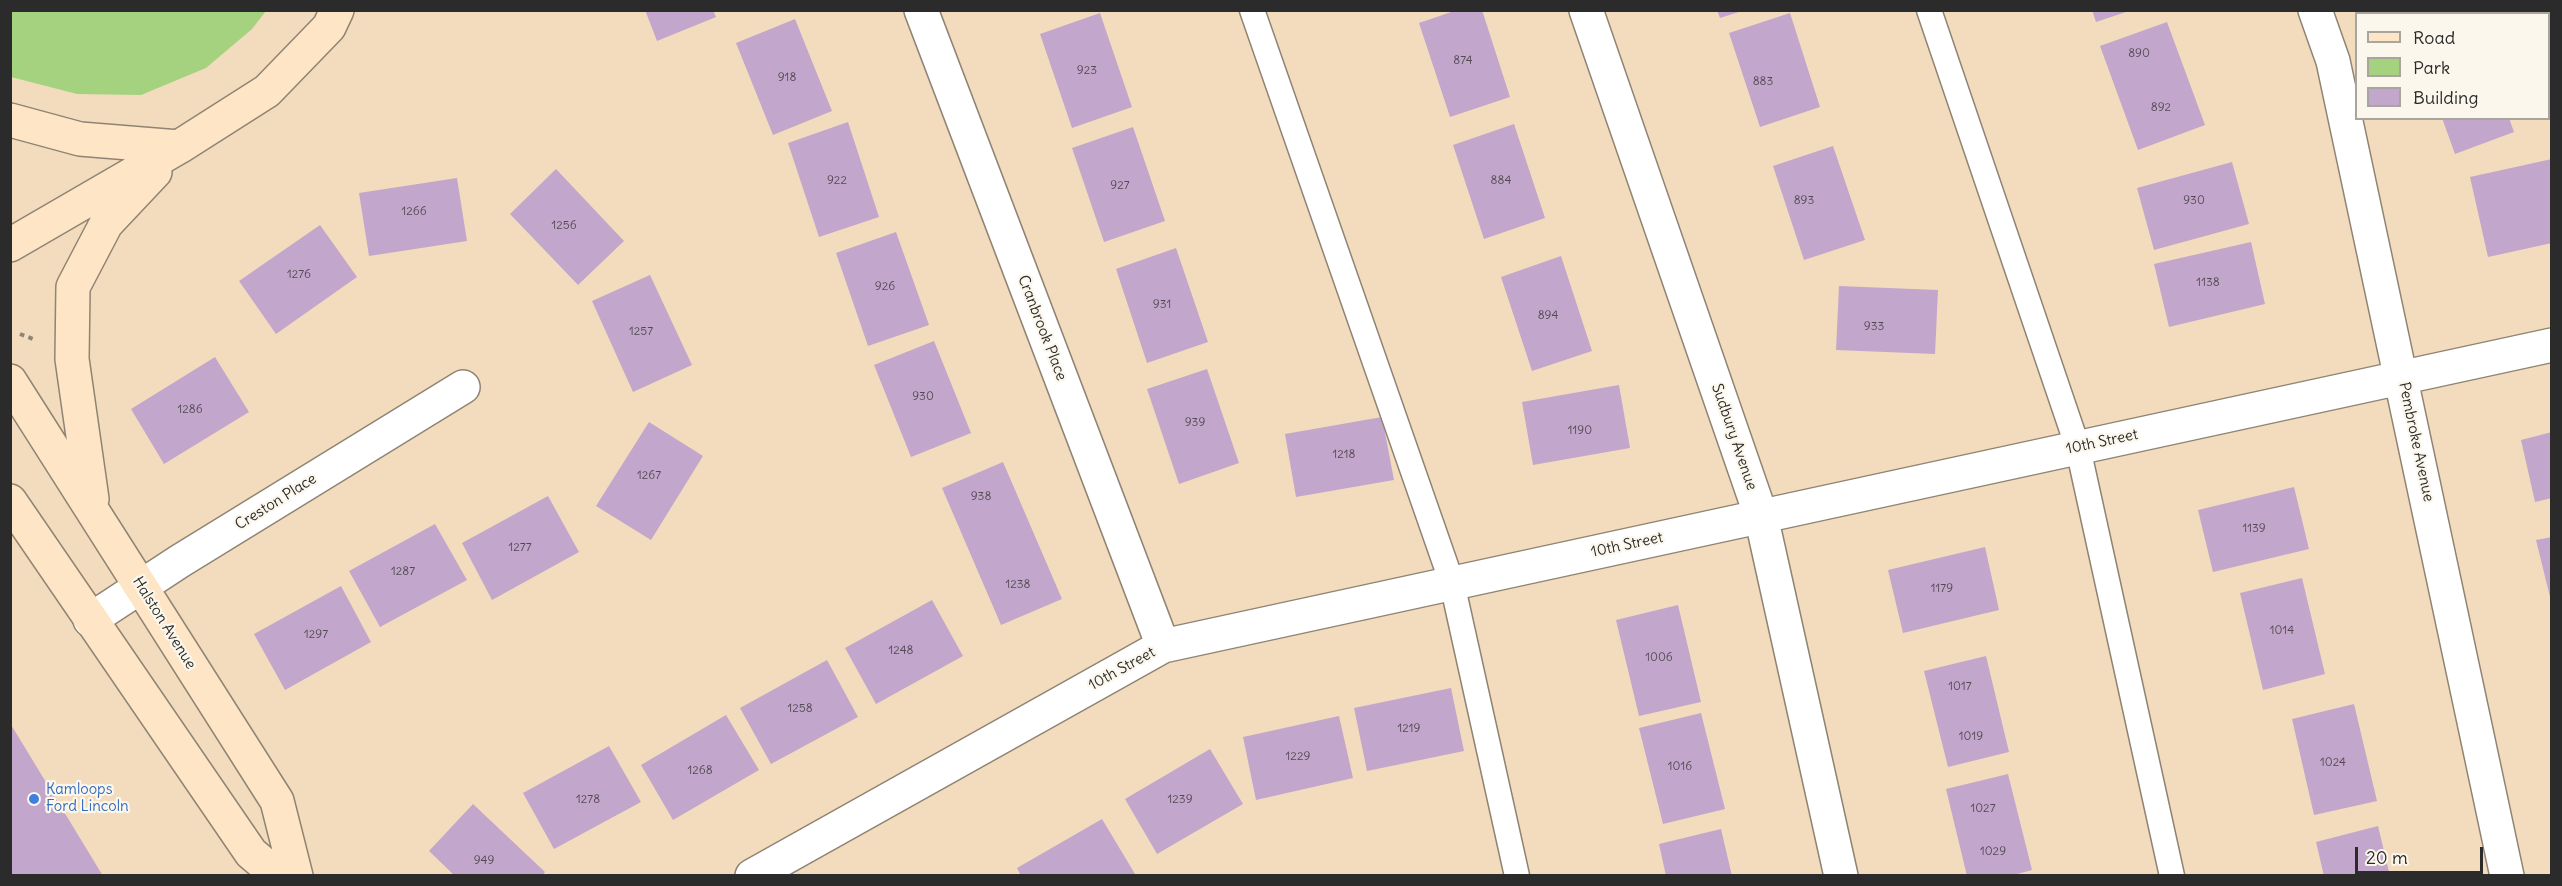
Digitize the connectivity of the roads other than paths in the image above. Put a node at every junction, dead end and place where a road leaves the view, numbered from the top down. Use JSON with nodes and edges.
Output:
{"nodes":[{"id":1,"x":338,"y":10,"type":"edge"},
{"id":2,"x":921,"y":10,"type":"edge"},
{"id":3,"x":1252,"y":10,"type":"edge"},
{"id":4,"x":1586,"y":10,"type":"edge"},
{"id":5,"x":1929,"y":10,"type":"edge"},
{"id":6,"x":2315,"y":10,"type":"edge"},
{"id":7,"x":10,"y":120,"type":"edge"},
{"id":8,"x":179,"y":147,"type":"junction"},
{"id":9,"x":10,"y":245,"type":"edge"},
{"id":10,"x":2552,"y":345,"type":"edge"},
{"id":11,"x":2402,"y":377,"type":"junction"},
{"id":12,"x":10,"y":381,"type":"edge"},
{"id":13,"x":463,"y":387,"type":"dead end"},
{"id":14,"x":2078,"y":448,"type":"junction"},
{"id":15,"x":10,"y":501,"type":"edge"},
{"id":16,"x":94,"y":511,"type":"junction"},
{"id":17,"x":1761,"y":516,"type":"junction"},
{"id":18,"x":1452,"y":583,"type":"junction"},
{"id":19,"x":141,"y":586,"type":"junction"},
{"id":20,"x":90,"y":620,"type":"junction"},
{"id":21,"x":1163,"y":646,"type":"junction"},
{"id":22,"x":278,"y":876,"type":"edge"},
{"id":23,"x":296,"y":876,"type":"edge"},
{"id":24,"x":752,"y":876,"type":"edge"},
{"id":25,"x":1517,"y":876,"type":"edge"},
{"id":26,"x":1841,"y":876,"type":"edge"},
{"id":27,"x":2172,"y":876,"type":"edge"},
{"id":28,"x":2507,"y":876,"type":"edge"}],
"edges":[{"from":1,"to":8,"type":"main road"},
{"from":2,"to":21,"type":"street","name":"Cranbrook Place"},
{"from":3,"to":18,"type":"lane"},
{"from":4,"to":17,"type":"street","name":"Sudbury Avenue"},
{"from":5,"to":14,"type":"lane"},
{"from":6,"to":11,"type":"street","name":"Pembroke Avenue"},
{"from":7,"to":8,"type":"main road"},
{"from":8,"to":9,"type":"main road"},
{"from":8,"to":16,"type":"main road"},
{"from":10,"to":11,"type":"street","name":"10th Street"},
{"from":11,"to":14,"type":"street","name":"10th Street"},
{"from":11,"to":28,"type":"street","name":"Pembroke Avenue"},
{"from":12,"to":16,"type":"main road","name":"Halston Avenue"},
{"from":13,"to":19,"type":"street","name":"Creston Place"},
{"from":14,"to":17,"type":"street","name":"10th Street"},
{"from":14,"to":27,"type":"lane"},
{"from":15,"to":20,"type":"main road"},
{"from":16,"to":19,"type":"main road","name":"Halston Avenue"},
{"from":17,"to":18,"type":"street","name":"10th Street"},
{"from":17,"to":26,"type":"street","name":"Sudbury Avenue"},
{"from":18,"to":21,"type":"street","name":"10th Street"},
{"from":18,"to":25,"type":"lane"},
{"from":19,"to":20,"type":"street","name":"Creston Place"},
{"from":19,"to":23,"type":"main road","name":"Halston Avenue"},
{"from":20,"to":22,"type":"main road"},
{"from":21,"to":24,"type":"street","name":"10th Street"}]}
